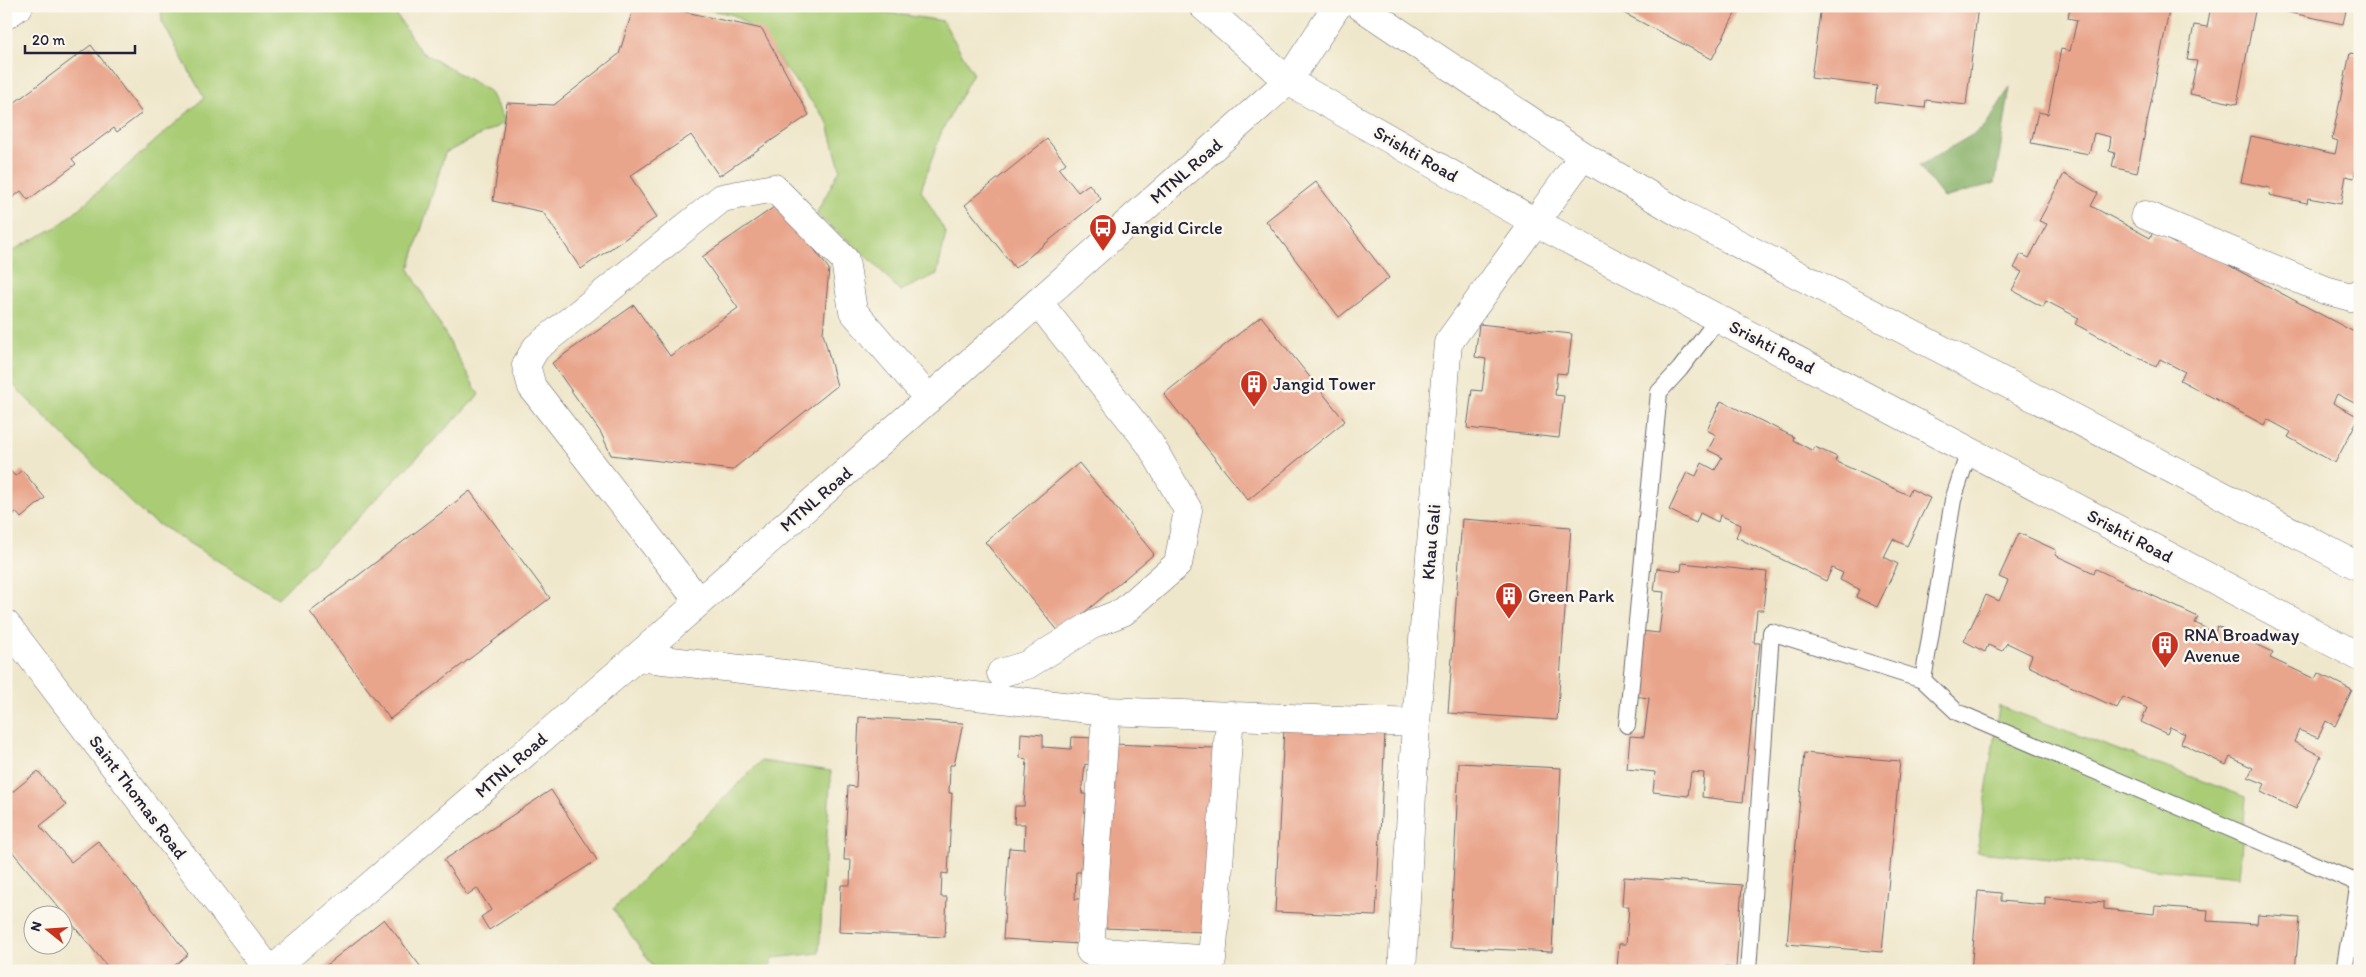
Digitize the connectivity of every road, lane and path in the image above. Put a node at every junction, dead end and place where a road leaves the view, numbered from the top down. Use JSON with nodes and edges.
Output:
{"nodes":[{"id":1,"x":19,"y":6,"type":"edge"},
{"id":2,"x":1203,"y":6,"type":"edge"},
{"id":3,"x":1337,"y":6,"type":"edge"},
{"id":4,"x":1360,"y":6,"type":"edge"},
{"id":5,"x":6,"y":14,"type":"edge"},
{"id":6,"x":1288,"y":81,"type":"junction"},
{"id":7,"x":1583,"y":156,"type":"junction"},
{"id":8,"x":2144,"y":215,"type":"dead end"},
{"id":9,"x":1535,"y":222,"type":"junction"},
{"id":10,"x":2360,"y":293,"type":"edge"},
{"id":11,"x":1038,"y":302,"type":"junction"},
{"id":12,"x":1718,"y":318,"type":"junction"},
{"id":13,"x":929,"y":399,"type":"junction"},
{"id":14,"x":1969,"y":451,"type":"junction"},
{"id":15,"x":2360,"y":567,"type":"edge"},
{"id":16,"x":699,"y":602,"type":"junction"},
{"id":17,"x":6,"y":624,"type":"edge"},
{"id":18,"x":637,"y":657,"type":"junction"},
{"id":19,"x":2360,"y":657,"type":"edge"},
{"id":20,"x":1001,"y":673,"type":"dead end"},
{"id":21,"x":1923,"y":680,"type":"junction"},
{"id":22,"x":1106,"y":710,"type":"junction"},
{"id":23,"x":1230,"y":715,"type":"junction"},
{"id":24,"x":1416,"y":723,"type":"junction"},
{"id":25,"x":1627,"y":725,"type":"dead end"},
{"id":26,"x":2359,"y":880,"type":"edge"},
{"id":27,"x":271,"y":971,"type":"edge"},
{"id":28,"x":1402,"y":971,"type":"edge"},
{"id":29,"x":1748,"y":971,"type":"edge"},
{"id":30,"x":2344,"y":971,"type":"edge"}],
"edges":[{"from":1,"to":5,"type":"street"},
{"from":2,"to":6,"type":"street","name":"Srishti Road"},
{"from":3,"to":6,"type":"street","name":"MTNL Road"},
{"from":4,"to":7,"type":"street"},
{"from":6,"to":9,"type":"street","name":"Srishti Road"},
{"from":6,"to":11,"type":"street","name":"MTNL Road"},
{"from":7,"to":9,"type":"street","name":"Khau Gali"},
{"from":7,"to":15,"type":"street"},
{"from":8,"to":10,"type":"street"},
{"from":9,"to":12,"type":"street","name":"Srishti Road"},
{"from":9,"to":24,"type":"street","name":"Khau Gali"},
{"from":11,"to":13,"type":"street","name":"MTNL Road"},
{"from":11,"to":20,"type":"street"},
{"from":12,"to":14,"type":"street","name":"Srishti Road"},
{"from":12,"to":25,"type":"lane"},
{"from":13,"to":16,"type":"street","name":"MTNL Road"},
{"from":13,"to":16,"type":"street"},
{"from":14,"to":19,"type":"street","name":"Srishti Road"},
{"from":14,"to":21,"type":"lane"},
{"from":16,"to":18,"type":"street","name":"MTNL Road"},
{"from":17,"to":27,"type":"street","name":"Saint Thomas Road"},
{"from":18,"to":22,"type":"street"},
{"from":18,"to":27,"type":"street","name":"MTNL Road"},
{"from":21,"to":26,"type":"lane"},
{"from":21,"to":29,"type":"lane"},
{"from":22,"to":23,"type":"street"},
{"from":22,"to":23,"type":"street"},
{"from":23,"to":24,"type":"street"},
{"from":24,"to":28,"type":"street","name":"Khau Gali"},
{"from":26,"to":30,"type":"lane"}]}
